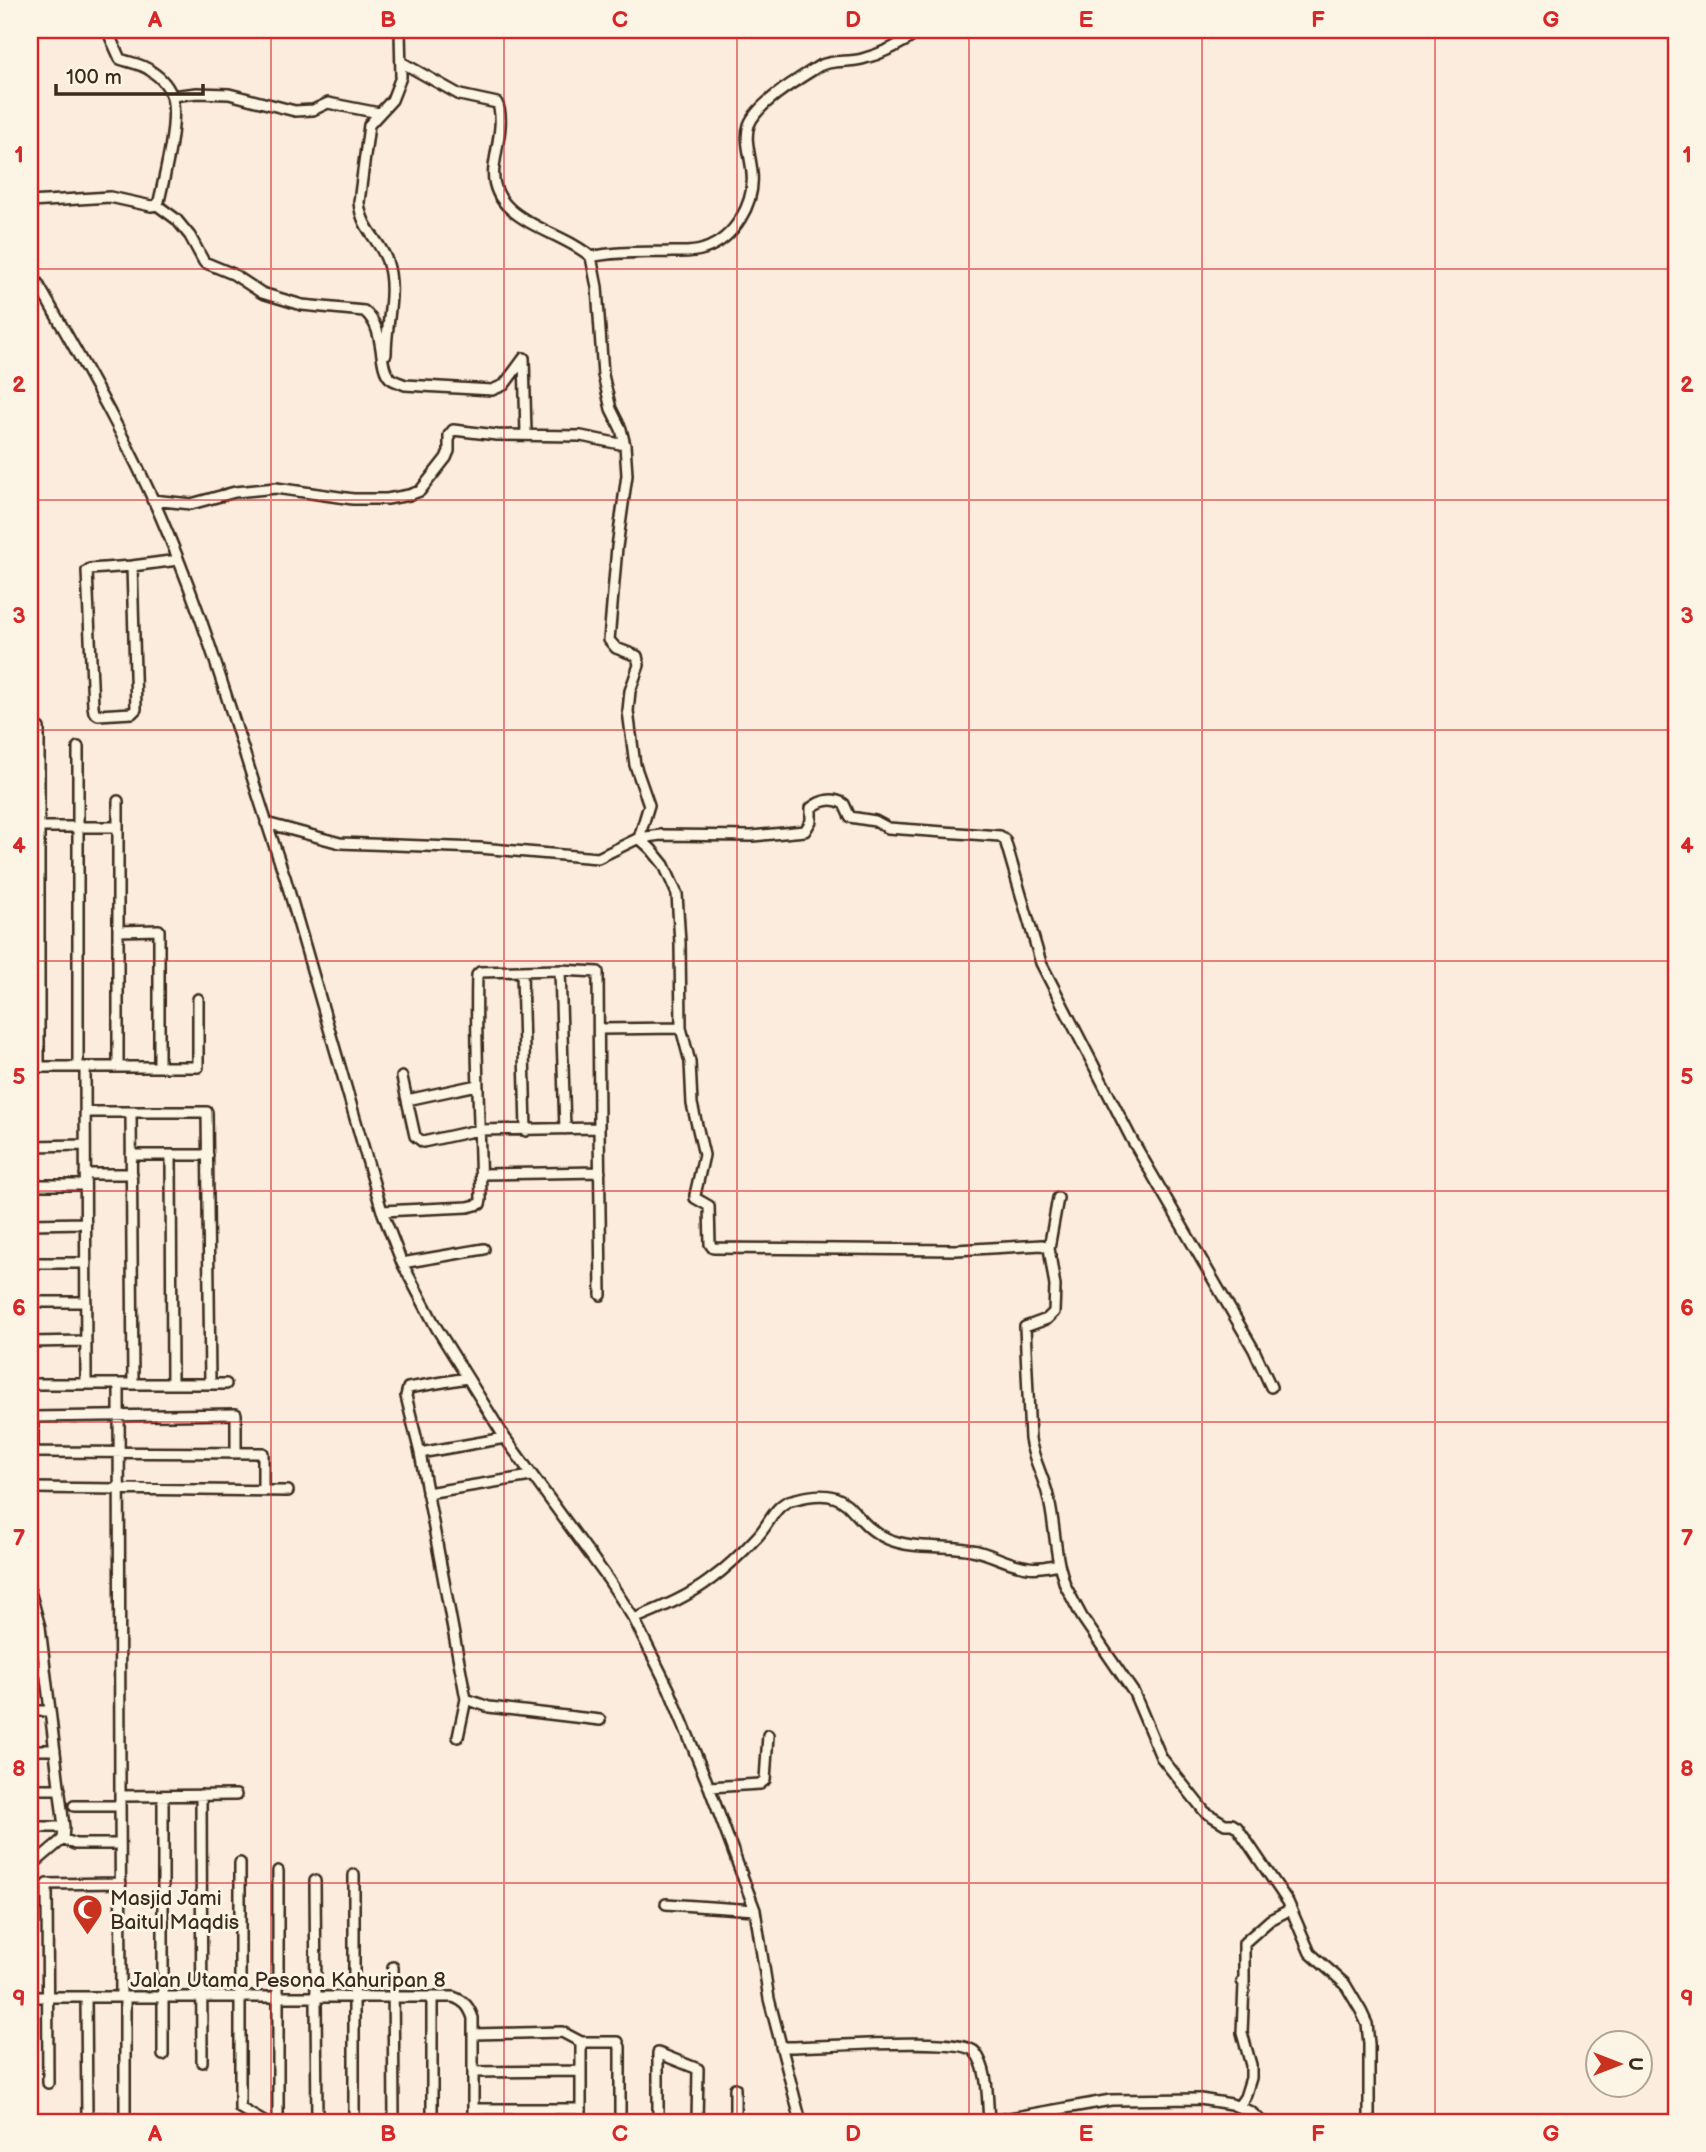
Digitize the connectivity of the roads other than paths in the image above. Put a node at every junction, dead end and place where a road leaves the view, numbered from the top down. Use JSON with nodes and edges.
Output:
{"nodes":[{"id":1,"x":107,"y":30,"type":"edge"},
{"id":2,"x":400,"y":30,"type":"edge"},
{"id":3,"x":922,"y":30,"type":"edge"},
{"id":4,"x":401,"y":62,"type":"junction"},
{"id":5,"x":172,"y":96,"type":"junction"},
{"id":6,"x":379,"y":113,"type":"junction"},
{"id":7,"x":30,"y":202,"type":"edge"},
{"id":8,"x":157,"y":205,"type":"junction"},
{"id":9,"x":591,"y":257,"type":"junction"},
{"id":10,"x":30,"y":270,"type":"edge"},
{"id":11,"x":387,"y":373,"type":"junction"},
{"id":12,"x":526,"y":434,"type":"junction"},
{"id":13,"x":625,"y":445,"type":"junction"},
{"id":14,"x":152,"y":500,"type":"junction"},
{"id":15,"x":178,"y":560,"type":"junction"},
{"id":16,"x":132,"y":566,"type":"junction"},
{"id":17,"x":39,"y":728,"type":"dead end"},
{"id":18,"x":78,"y":747,"type":"dead end"},
{"id":19,"x":118,"y":801,"type":"dead end"},
{"id":20,"x":266,"y":823,"type":"junction"},
{"id":21,"x":34,"y":827,"type":"edge"},
{"id":22,"x":78,"y":827,"type":"junction"},
{"id":23,"x":118,"y":827,"type":"junction"},
{"id":24,"x":639,"y":838,"type":"junction"},
{"id":25,"x":118,"y":931,"type":"junction"},
{"id":26,"x":560,"y":970,"type":"junction"},
{"id":27,"x":522,"y":971,"type":"junction"},
{"id":28,"x":198,"y":999,"type":"dead end"},
{"id":29,"x":681,"y":1028,"type":"junction"},
{"id":30,"x":600,"y":1029,"type":"junction"},
{"id":31,"x":35,"y":1067,"type":"edge"},
{"id":32,"x":82,"y":1067,"type":"junction"},
{"id":33,"x":118,"y":1067,"type":"junction"},
{"id":34,"x":159,"y":1067,"type":"junction"},
{"id":35,"x":402,"y":1077,"type":"dead end"},
{"id":36,"x":477,"y":1085,"type":"junction"},
{"id":37,"x":407,"y":1100,"type":"junction"},
{"id":38,"x":85,"y":1112,"type":"junction"},
{"id":39,"x":131,"y":1112,"type":"junction"},
{"id":40,"x":599,"y":1128,"type":"junction"},
{"id":41,"x":565,"y":1129,"type":"junction"},
{"id":42,"x":478,"y":1130,"type":"junction"},
{"id":43,"x":526,"y":1131,"type":"junction"},
{"id":44,"x":30,"y":1146,"type":"edge"},
{"id":45,"x":85,"y":1146,"type":"junction"},
{"id":46,"x":131,"y":1155,"type":"junction"},
{"id":47,"x":170,"y":1155,"type":"junction"},
{"id":48,"x":208,"y":1155,"type":"junction"},
{"id":49,"x":600,"y":1172,"type":"junction"},
{"id":50,"x":132,"y":1174,"type":"junction"},
{"id":51,"x":481,"y":1174,"type":"junction"},
{"id":52,"x":85,"y":1180,"type":"junction"},
{"id":53,"x":30,"y":1185,"type":"edge"},
{"id":54,"x":1058,"y":1198,"type":"dead end"},
{"id":55,"x":382,"y":1211,"type":"junction"},
{"id":56,"x":86,"y":1223,"type":"junction"},
{"id":57,"x":30,"y":1224,"type":"edge"},
{"id":58,"x":1049,"y":1248,"type":"junction"},
{"id":59,"x":484,"y":1250,"type":"dead end"},
{"id":60,"x":30,"y":1263,"type":"edge"},
{"id":61,"x":86,"y":1263,"type":"junction"},
{"id":62,"x":402,"y":1263,"type":"junction"},
{"id":63,"x":601,"y":1295,"type":"dead end"},
{"id":64,"x":30,"y":1302,"type":"edge"},
{"id":65,"x":86,"y":1302,"type":"junction"},
{"id":66,"x":30,"y":1342,"type":"edge"},
{"id":67,"x":86,"y":1342,"type":"junction"},
{"id":68,"x":467,"y":1378,"type":"junction"},
{"id":69,"x":30,"y":1384,"type":"edge"},
{"id":70,"x":86,"y":1384,"type":"junction"},
{"id":71,"x":119,"y":1384,"type":"junction"},
{"id":72,"x":133,"y":1384,"type":"junction"},
{"id":73,"x":172,"y":1384,"type":"junction"},
{"id":74,"x":210,"y":1384,"type":"junction"},
{"id":75,"x":226,"y":1384,"type":"dead end"},
{"id":76,"x":1271,"y":1387,"type":"dead end"},
{"id":77,"x":119,"y":1415,"type":"junction"},
{"id":78,"x":505,"y":1438,"type":"junction"},
{"id":79,"x":119,"y":1452,"type":"junction"},
{"id":80,"x":236,"y":1453,"type":"junction"},
{"id":81,"x":420,"y":1453,"type":"junction"},
{"id":82,"x":531,"y":1476,"type":"junction"},
{"id":83,"x":33,"y":1488,"type":"dead end"},
{"id":84,"x":119,"y":1489,"type":"junction"},
{"id":85,"x":263,"y":1490,"type":"junction"},
{"id":86,"x":288,"y":1490,"type":"dead end"},
{"id":87,"x":427,"y":1493,"type":"junction"},
{"id":88,"x":1059,"y":1564,"type":"junction"},
{"id":89,"x":30,"y":1591,"type":"edge"},
{"id":90,"x":634,"y":1619,"type":"junction"},
{"id":91,"x":35,"y":1627,"type":"edge"},
{"id":92,"x":30,"y":1671,"type":"edge"},
{"id":93,"x":46,"y":1671,"type":"junction"},
{"id":94,"x":466,"y":1699,"type":"junction"},
{"id":95,"x":30,"y":1711,"type":"edge"},
{"id":96,"x":50,"y":1711,"type":"junction"},
{"id":97,"x":600,"y":1720,"type":"dead end"},
{"id":98,"x":768,"y":1735,"type":"dead end"},
{"id":99,"x":458,"y":1737,"type":"dead end"},
{"id":100,"x":30,"y":1750,"type":"edge"},
{"id":101,"x":55,"y":1750,"type":"junction"},
{"id":102,"x":709,"y":1787,"type":"junction"},
{"id":103,"x":30,"y":1789,"type":"edge"},
{"id":104,"x":60,"y":1789,"type":"junction"},
{"id":105,"x":236,"y":1795,"type":"dead end"},
{"id":106,"x":163,"y":1796,"type":"junction"},
{"id":107,"x":201,"y":1796,"type":"junction"},
{"id":108,"x":120,"y":1801,"type":"junction"},
{"id":109,"x":74,"y":1806,"type":"dead end"},
{"id":110,"x":30,"y":1827,"type":"edge"},
{"id":111,"x":64,"y":1827,"type":"junction"},
{"id":112,"x":64,"y":1839,"type":"junction"},
{"id":113,"x":121,"y":1844,"type":"junction"},
{"id":114,"x":240,"y":1863,"type":"dead end"},
{"id":115,"x":30,"y":1867,"type":"edge"},
{"id":116,"x":278,"y":1871,"type":"dead end"},
{"id":117,"x":354,"y":1875,"type":"dead end"},
{"id":118,"x":316,"y":1881,"type":"dead end"},
{"id":119,"x":121,"y":1883,"type":"junction"},
{"id":120,"x":666,"y":1905,"type":"dead end"},
{"id":121,"x":1291,"y":1909,"type":"junction"},
{"id":122,"x":755,"y":1910,"type":"junction"},
{"id":123,"x":393,"y":1967,"type":"dead end"},
{"id":124,"x":30,"y":1997,"type":"edge"},
{"id":125,"x":48,"y":1997,"type":"junction"},
{"id":126,"x":86,"y":1997,"type":"junction"},
{"id":127,"x":123,"y":1997,"type":"junction"},
{"id":128,"x":163,"y":1997,"type":"junction"},
{"id":129,"x":202,"y":1997,"type":"junction"},
{"id":130,"x":240,"y":1997,"type":"junction"},
{"id":131,"x":278,"y":1997,"type":"junction"},
{"id":132,"x":316,"y":1997,"type":"junction"},
{"id":133,"x":354,"y":1997,"type":"junction"},
{"id":134,"x":394,"y":1997,"type":"junction"},
{"id":135,"x":432,"y":1997,"type":"junction"},
{"id":136,"x":473,"y":2034,"type":"junction"},
{"id":137,"x":581,"y":2042,"type":"junction"},
{"id":138,"x":780,"y":2047,"type":"junction"},
{"id":139,"x":163,"y":2055,"type":"dead end"},
{"id":140,"x":202,"y":2062,"type":"dead end"},
{"id":141,"x":473,"y":2071,"type":"junction"},
{"id":142,"x":581,"y":2071,"type":"junction"},
{"id":143,"x":48,"y":2084,"type":"dead end"},
{"id":144,"x":735,"y":2088,"type":"dead end"},
{"id":145,"x":1238,"y":2106,"type":"junction"},
{"id":146,"x":473,"y":2109,"type":"junction"},
{"id":147,"x":581,"y":2109,"type":"junction"},
{"id":148,"x":264,"y":2122,"type":"edge"},
{"id":149,"x":278,"y":2122,"type":"edge"},
{"id":150,"x":317,"y":2122,"type":"edge"},
{"id":151,"x":355,"y":2122,"type":"edge"},
{"id":152,"x":394,"y":2122,"type":"edge"},
{"id":153,"x":432,"y":2122,"type":"edge"},
{"id":154,"x":473,"y":2122,"type":"edge"},
{"id":155,"x":581,"y":2122,"type":"edge"},
{"id":156,"x":620,"y":2122,"type":"edge"},
{"id":157,"x":658,"y":2122,"type":"edge"},
{"id":158,"x":697,"y":2122,"type":"edge"},
{"id":159,"x":735,"y":2122,"type":"edge"},
{"id":160,"x":801,"y":2122,"type":"edge"},
{"id":161,"x":988,"y":2122,"type":"edge"},
{"id":162,"x":1262,"y":2122,"type":"edge"},
{"id":163,"x":1370,"y":2122,"type":"edge"}],
"edges":[{"from":1,"to":5,"type":"street"},
{"from":2,"to":4,"type":"street"},
{"from":3,"to":9,"type":"street"},
{"from":4,"to":6,"type":"street"},
{"from":4,"to":9,"type":"street"},
{"from":5,"to":6,"type":"street"},
{"from":5,"to":8,"type":"street"},
{"from":6,"to":11,"type":"street"},
{"from":7,"to":8,"type":"street"},
{"from":8,"to":11,"type":"street"},
{"from":9,"to":13,"type":"street"},
{"from":10,"to":14,"type":"street"},
{"from":11,"to":12,"type":"street"},
{"from":12,"to":13,"type":"street"},
{"from":12,"to":14,"type":"street"},
{"from":13,"to":24,"type":"street"},
{"from":14,"to":15,"type":"street"},
{"from":15,"to":16,"type":"street"},
{"from":15,"to":20,"type":"street"},
{"from":16,"to":16,"type":"street"},
{"from":17,"to":21,"type":"street"},
{"from":18,"to":22,"type":"street"},
{"from":19,"to":23,"type":"street"},
{"from":20,"to":24,"type":"street"},
{"from":20,"to":55,"type":"street"},
{"from":21,"to":22,"type":"street"},
{"from":21,"to":31,"type":"street"},
{"from":22,"to":23,"type":"street"},
{"from":22,"to":32,"type":"street"},
{"from":23,"to":25,"type":"street"},
{"from":24,"to":29,"type":"street"},
{"from":24,"to":76,"type":"street"},
{"from":25,"to":33,"type":"street"},
{"from":25,"to":34,"type":"street"},
{"from":26,"to":27,"type":"street"},
{"from":26,"to":30,"type":"street"},
{"from":26,"to":41,"type":"street"},
{"from":27,"to":36,"type":"street"},
{"from":27,"to":43,"type":"street"},
{"from":28,"to":34,"type":"street"},
{"from":29,"to":30,"type":"street"},
{"from":29,"to":58,"type":"street"},
{"from":30,"to":40,"type":"street"},
{"from":31,"to":32,"type":"street"},
{"from":32,"to":33,"type":"street"},
{"from":32,"to":38,"type":"street"},
{"from":33,"to":34,"type":"street"},
{"from":35,"to":37,"type":"street"},
{"from":36,"to":37,"type":"street"},
{"from":36,"to":42,"type":"street"},
{"from":37,"to":42,"type":"street"},
{"from":38,"to":39,"type":"street"},
{"from":38,"to":45,"type":"street"},
{"from":39,"to":46,"type":"street"},
{"from":39,"to":48,"type":"street"},
{"from":40,"to":41,"type":"street"},
{"from":40,"to":49,"type":"street"},
{"from":41,"to":43,"type":"street"},
{"from":42,"to":43,"type":"street"},
{"from":42,"to":51,"type":"street"},
{"from":44,"to":45,"type":"street"},
{"from":45,"to":52,"type":"street"},
{"from":46,"to":47,"type":"street"},
{"from":46,"to":50,"type":"street"},
{"from":47,"to":48,"type":"street"},
{"from":47,"to":73,"type":"street"},
{"from":48,"to":74,"type":"street"},
{"from":49,"to":51,"type":"street"},
{"from":49,"to":63,"type":"street"},
{"from":50,"to":52,"type":"street"},
{"from":50,"to":72,"type":"street"},
{"from":51,"to":55,"type":"street"},
{"from":52,"to":53,"type":"street"},
{"from":52,"to":56,"type":"street"},
{"from":54,"to":58,"type":"street"},
{"from":55,"to":62,"type":"street"},
{"from":56,"to":57,"type":"street"},
{"from":56,"to":61,"type":"street"},
{"from":58,"to":88,"type":"street"},
{"from":59,"to":62,"type":"street"},
{"from":60,"to":61,"type":"street"},
{"from":61,"to":65,"type":"street"},
{"from":62,"to":68,"type":"street"},
{"from":64,"to":65,"type":"street"},
{"from":65,"to":67,"type":"street"},
{"from":66,"to":67,"type":"street"},
{"from":67,"to":70,"type":"street"},
{"from":68,"to":78,"type":"street"},
{"from":68,"to":81,"type":"street"},
{"from":69,"to":70,"type":"street"},
{"from":70,"to":71,"type":"street"},
{"from":71,"to":72,"type":"street"},
{"from":71,"to":77,"type":"street"},
{"from":72,"to":73,"type":"street"},
{"from":73,"to":74,"type":"street"},
{"from":74,"to":75,"type":"street"},
{"from":77,"to":79,"type":"street"},
{"from":77,"to":79,"type":"street"},
{"from":77,"to":80,"type":"street"},
{"from":78,"to":81,"type":"street"},
{"from":78,"to":82,"type":"street"},
{"from":79,"to":80,"type":"street"},
{"from":79,"to":84,"type":"street"},
{"from":80,"to":85,"type":"street"},
{"from":81,"to":87,"type":"street"},
{"from":82,"to":87,"type":"street"},
{"from":82,"to":90,"type":"street"},
{"from":83,"to":84,"type":"street"},
{"from":84,"to":85,"type":"street"},
{"from":84,"to":108,"type":"street"},
{"from":85,"to":86,"type":"street"},
{"from":87,"to":94,"type":"street"},
{"from":88,"to":90,"type":"street"},
{"from":88,"to":121,"type":"street"},
{"from":89,"to":91,"type":"street"},
{"from":90,"to":102,"type":"street"},
{"from":91,"to":93,"type":"street"},
{"from":92,"to":93,"type":"street"},
{"from":93,"to":96,"type":"street"},
{"from":94,"to":97,"type":"street"},
{"from":94,"to":99,"type":"street"},
{"from":95,"to":96,"type":"street"},
{"from":96,"to":101,"type":"street"},
{"from":98,"to":102,"type":"street"},
{"from":100,"to":101,"type":"street"},
{"from":101,"to":104,"type":"street"},
{"from":102,"to":122,"type":"street"},
{"from":103,"to":104,"type":"street"},
{"from":104,"to":111,"type":"street"},
{"from":105,"to":107,"type":"street"},
{"from":106,"to":107,"type":"street"},
{"from":106,"to":108,"type":"street"},
{"from":106,"to":128,"type":"street"},
{"from":107,"to":129,"type":"street"},
{"from":108,"to":109,"type":"street"},
{"from":108,"to":113,"type":"street"},
{"from":110,"to":111,"type":"street"},
{"from":111,"to":112,"type":"street"},
{"from":112,"to":113,"type":"street"},
{"from":112,"to":115,"type":"street"},
{"from":113,"to":119,"type":"street"},
{"from":114,"to":130,"type":"street"},
{"from":116,"to":131,"type":"street"},
{"from":117,"to":133,"type":"street"},
{"from":118,"to":132,"type":"street"},
{"from":119,"to":125,"type":"street"},
{"from":119,"to":127,"type":"street"},
{"from":120,"to":122,"type":"street"},
{"from":121,"to":145,"type":"street"},
{"from":121,"to":163,"type":"street"},
{"from":122,"to":138,"type":"street"},
{"from":123,"to":134,"type":"street"},
{"from":124,"to":125,"type":"street","name":"Jalan Utama Pesona Kahuripan 8"},
{"from":125,"to":126,"type":"street","name":"Jalan Utama Pesona Kahuripan 8"},
{"from":125,"to":143,"type":"street"},
{"from":126,"to":127,"type":"street","name":"Jalan Utama Pesona Kahuripan 8"},
{"from":126,"to":127,"type":"street"},
{"from":127,"to":128,"type":"street","name":"Jalan Utama Pesona Kahuripan 8"},
{"from":128,"to":129,"type":"street","name":"Jalan Utama Pesona Kahuripan 8"},
{"from":128,"to":139,"type":"street"},
{"from":129,"to":130,"type":"street","name":"Jalan Utama Pesona Kahuripan 8"},
{"from":129,"to":140,"type":"street"},
{"from":130,"to":131,"type":"street","name":"Jalan Utama Pesona Kahuripan 8"},
{"from":130,"to":148,"type":"street"},
{"from":131,"to":132,"type":"street","name":"Jalan Utama Pesona Kahuripan 8"},
{"from":131,"to":149,"type":"street"},
{"from":132,"to":133,"type":"street","name":"Jalan Utama Pesona Kahuripan 8"},
{"from":132,"to":150,"type":"street"},
{"from":133,"to":134,"type":"street","name":"Jalan Utama Pesona Kahuripan 8"},
{"from":133,"to":151,"type":"street"},
{"from":134,"to":135,"type":"street","name":"Jalan Utama Pesona Kahuripan 8"},
{"from":134,"to":152,"type":"street"},
{"from":135,"to":136,"type":"street","name":"Jalan Utama Pesona Kahuripan 8"},
{"from":135,"to":153,"type":"street"},
{"from":136,"to":137,"type":"street"},
{"from":136,"to":141,"type":"street","name":"Jalan Utama Pesona Kahuripan 8"},
{"from":137,"to":142,"type":"street"},
{"from":137,"to":156,"type":"street"},
{"from":138,"to":160,"type":"street"},
{"from":138,"to":161,"type":"street"},
{"from":141,"to":142,"type":"street"},
{"from":141,"to":146,"type":"street","name":"Jalan Utama Pesona Kahuripan 8"},
{"from":142,"to":147,"type":"street"},
{"from":144,"to":159,"type":"street"},
{"from":145,"to":161,"type":"street"},
{"from":145,"to":162,"type":"street"},
{"from":146,"to":147,"type":"street"},
{"from":146,"to":154,"type":"street","name":"Jalan Utama Pesona Kahuripan 8"},
{"from":147,"to":155,"type":"street"},
{"from":157,"to":158,"type":"street"}]}
